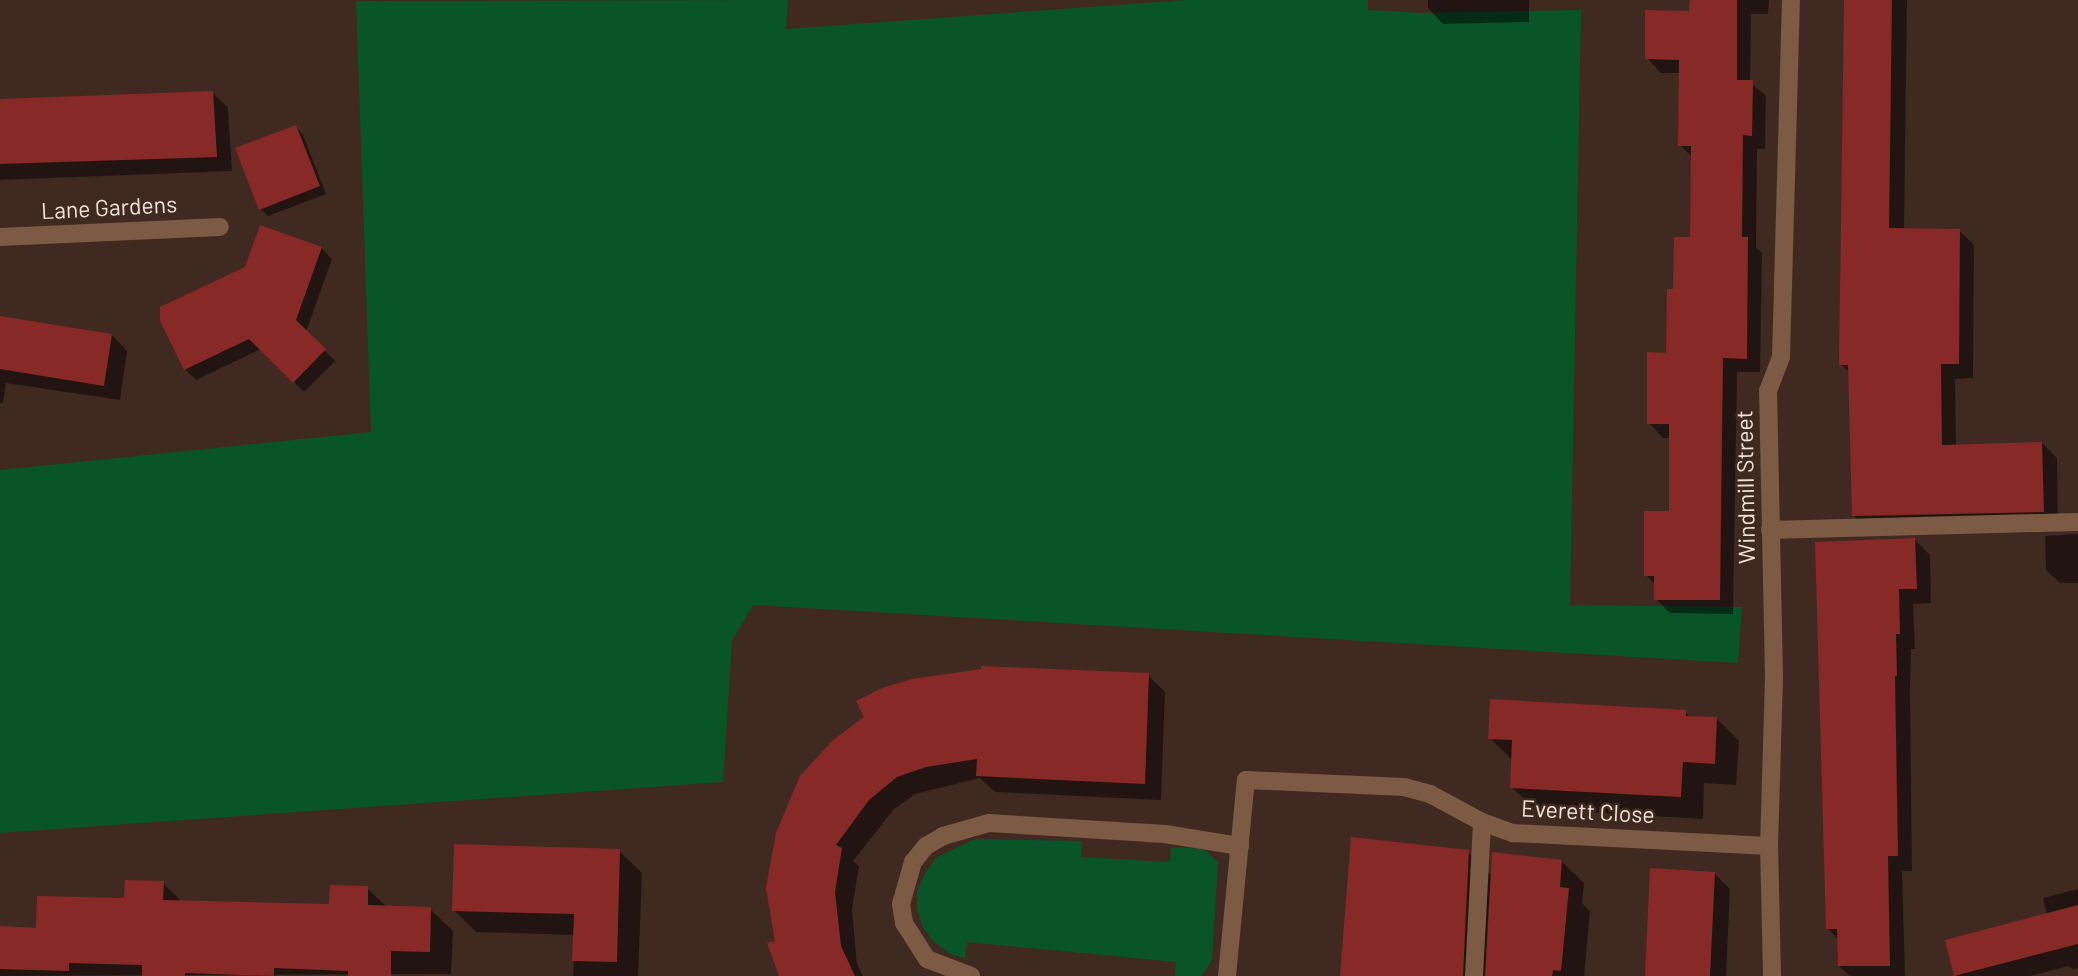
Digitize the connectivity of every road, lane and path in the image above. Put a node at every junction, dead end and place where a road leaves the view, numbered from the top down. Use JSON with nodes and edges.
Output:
{"nodes":[{"id":1,"x":1791,"y":0,"type":"edge"},
{"id":2,"x":220,"y":227,"type":"dead end"},
{"id":3,"x":0,"y":237,"type":"edge"},
{"id":4,"x":2078,"y":522,"type":"edge"},
{"id":5,"x":1770,"y":530,"type":"junction"},
{"id":6,"x":1482,"y":822,"type":"junction"},
{"id":7,"x":1240,"y":846,"type":"junction"},
{"id":8,"x":1769,"y":846,"type":"junction"},
{"id":9,"x":971,"y":976,"type":"edge"},
{"id":10,"x":1227,"y":976,"type":"edge"},
{"id":11,"x":1474,"y":976,"type":"edge"},
{"id":12,"x":1772,"y":976,"type":"edge"}],
"edges":[{"from":1,"to":5,"type":"street","name":"Windmill Street"},
{"from":2,"to":3,"type":"street","name":"Lane Gardens"},
{"from":4,"to":5,"type":"street"},
{"from":5,"to":8,"type":"street","name":"Windmill Street"},
{"from":6,"to":7,"type":"street","name":"Everett Close"},
{"from":6,"to":8,"type":"street","name":"Everett Close"},
{"from":6,"to":11,"type":"street"},
{"from":7,"to":9,"type":"street"},
{"from":7,"to":10,"type":"street"},
{"from":8,"to":12,"type":"street","name":"Windmill Street"}]}
